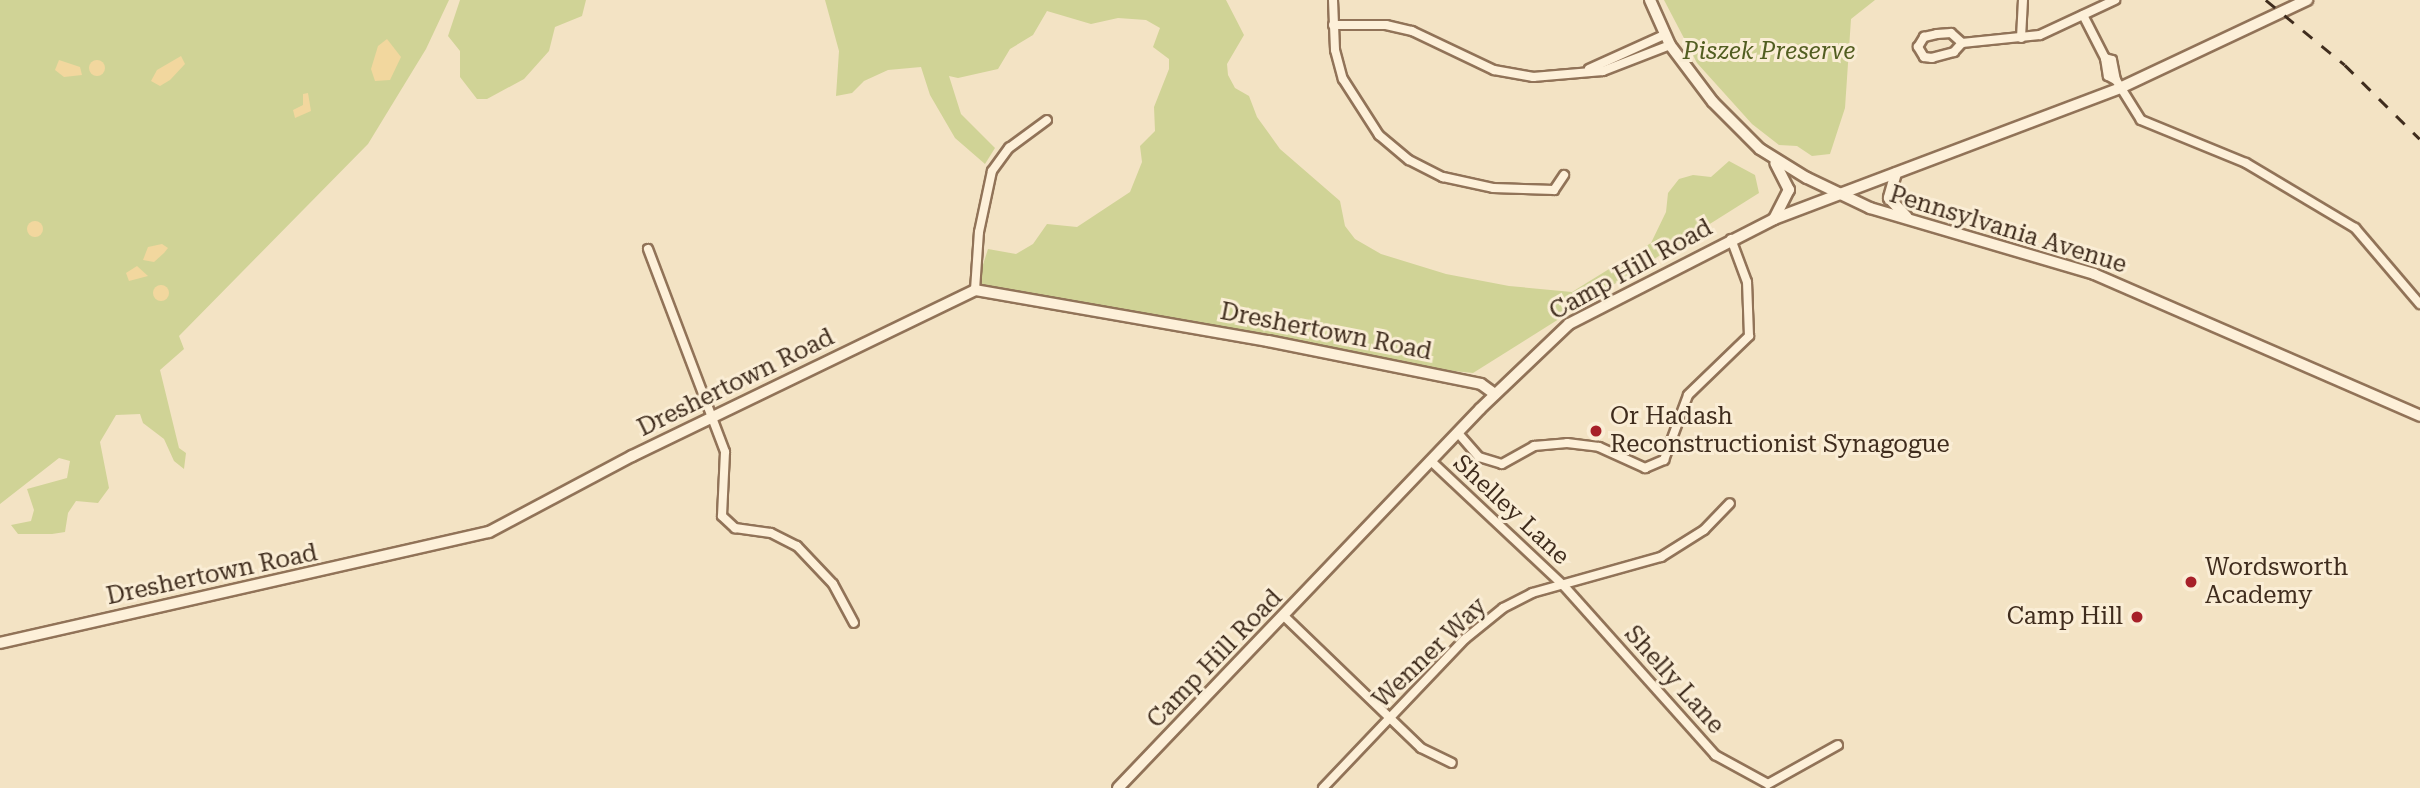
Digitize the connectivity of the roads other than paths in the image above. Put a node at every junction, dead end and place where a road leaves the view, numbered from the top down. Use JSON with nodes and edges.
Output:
{"nodes":[{"id":1,"x":1333,"y":0,"type":"edge"},
{"id":2,"x":1650,"y":0,"type":"edge"},
{"id":3,"x":2023,"y":0,"type":"edge"},
{"id":4,"x":2115,"y":0,"type":"edge"},
{"id":5,"x":2307,"y":0,"type":"edge"},
{"id":6,"x":2083,"y":15,"type":"junction"},
{"id":7,"x":1333,"y":25,"type":"junction"},
{"id":8,"x":2021,"y":38,"type":"junction"},
{"id":9,"x":1667,"y":40,"type":"junction"},
{"id":10,"x":1962,"y":43,"type":"junction"},
{"id":11,"x":2118,"y":84,"type":"junction"},
{"id":12,"x":1047,"y":120,"type":"dead end"},
{"id":13,"x":1772,"y":157,"type":"junction"},
{"id":14,"x":1896,"y":173,"type":"junction"},
{"id":15,"x":1564,"y":175,"type":"dead end"},
{"id":16,"x":1836,"y":193,"type":"junction"},
{"id":17,"x":1774,"y":219,"type":"junction"},
{"id":18,"x":1915,"y":223,"type":"junction"},
{"id":19,"x":1731,"y":239,"type":"junction"},
{"id":20,"x":648,"y":249,"type":"dead end"},
{"id":21,"x":975,"y":290,"type":"junction"},
{"id":22,"x":2420,"y":304,"type":"edge"},
{"id":23,"x":1511,"y":378,"type":"junction"},
{"id":24,"x":1481,"y":384,"type":"junction"},
{"id":25,"x":1495,"y":394,"type":"junction"},
{"id":26,"x":715,"y":416,"type":"junction"},
{"id":27,"x":2420,"y":416,"type":"edge"},
{"id":28,"x":1458,"y":433,"type":"junction"},
{"id":29,"x":1432,"y":462,"type":"junction"},
{"id":30,"x":1730,"y":503,"type":"dead end"},
{"id":31,"x":1564,"y":586,"type":"junction"},
{"id":32,"x":1285,"y":617,"type":"junction"},
{"id":33,"x":854,"y":623,"type":"dead end"},
{"id":34,"x":0,"y":643,"type":"edge"},
{"id":35,"x":1392,"y":716,"type":"junction"},
{"id":36,"x":1838,"y":745,"type":"dead end"},
{"id":37,"x":1452,"y":762,"type":"dead end"},
{"id":38,"x":1118,"y":788,"type":"edge"},
{"id":39,"x":1323,"y":788,"type":"edge"}],
"edges":[{"from":1,"to":7,"type":"street"},
{"from":2,"to":9,"type":"street","name":"Pennsylvania Avenue"},
{"from":3,"to":8,"type":"street"},
{"from":4,"to":6,"type":"street"},
{"from":5,"to":11,"type":"street","name":"Camp Hill Road"},
{"from":6,"to":8,"type":"street"},
{"from":6,"to":11,"type":"street"},
{"from":7,"to":9,"type":"street"},
{"from":7,"to":15,"type":"street"},
{"from":8,"to":10,"type":"street"},
{"from":9,"to":13,"type":"street","name":"Pennsylvania Avenue"},
{"from":10,"to":10,"type":"street"},
{"from":11,"to":14,"type":"street","name":"Camp Hill Road"},
{"from":11,"to":22,"type":"street"},
{"from":12,"to":21,"type":"street"},
{"from":13,"to":16,"type":"street","name":"Pennsylvania Avenue"},
{"from":13,"to":17,"type":"street"},
{"from":14,"to":16,"type":"street","name":"Camp Hill Road"},
{"from":14,"to":18,"type":"street"},
{"from":16,"to":17,"type":"street","name":"Camp Hill Road"},
{"from":16,"to":18,"type":"street","name":"Pennsylvania Avenue"},
{"from":17,"to":19,"type":"street","name":"Camp Hill Road"},
{"from":18,"to":27,"type":"street","name":"Pennsylvania Avenue"},
{"from":19,"to":23,"type":"street","name":"Camp Hill Road"},
{"from":19,"to":28,"type":"street"},
{"from":20,"to":26,"type":"street"},
{"from":21,"to":24,"type":"street","name":"Dreshertown Road"},
{"from":21,"to":26,"type":"street","name":"Dreshertown Road"},
{"from":23,"to":24,"type":"street"},
{"from":23,"to":25,"type":"street","name":"Camp Hill Road"},
{"from":24,"to":25,"type":"street","name":"Dreshertown Road"},
{"from":25,"to":28,"type":"street","name":"Camp Hill Road"},
{"from":26,"to":33,"type":"street"},
{"from":26,"to":34,"type":"street","name":"Dreshertown Road"},
{"from":28,"to":29,"type":"street","name":"Camp Hill Road"},
{"from":29,"to":31,"type":"street","name":"Shelley Lane"},
{"from":29,"to":32,"type":"street","name":"Camp Hill Road"},
{"from":30,"to":31,"type":"street","name":"Wenner Way"},
{"from":31,"to":35,"type":"street","name":"Wenner Way"},
{"from":31,"to":36,"type":"street","name":"Shelly Lane"},
{"from":32,"to":35,"type":"street"},
{"from":32,"to":38,"type":"street","name":"Camp Hill Road"},
{"from":35,"to":37,"type":"street"},
{"from":35,"to":39,"type":"street","name":"Wenner Way"}]}
